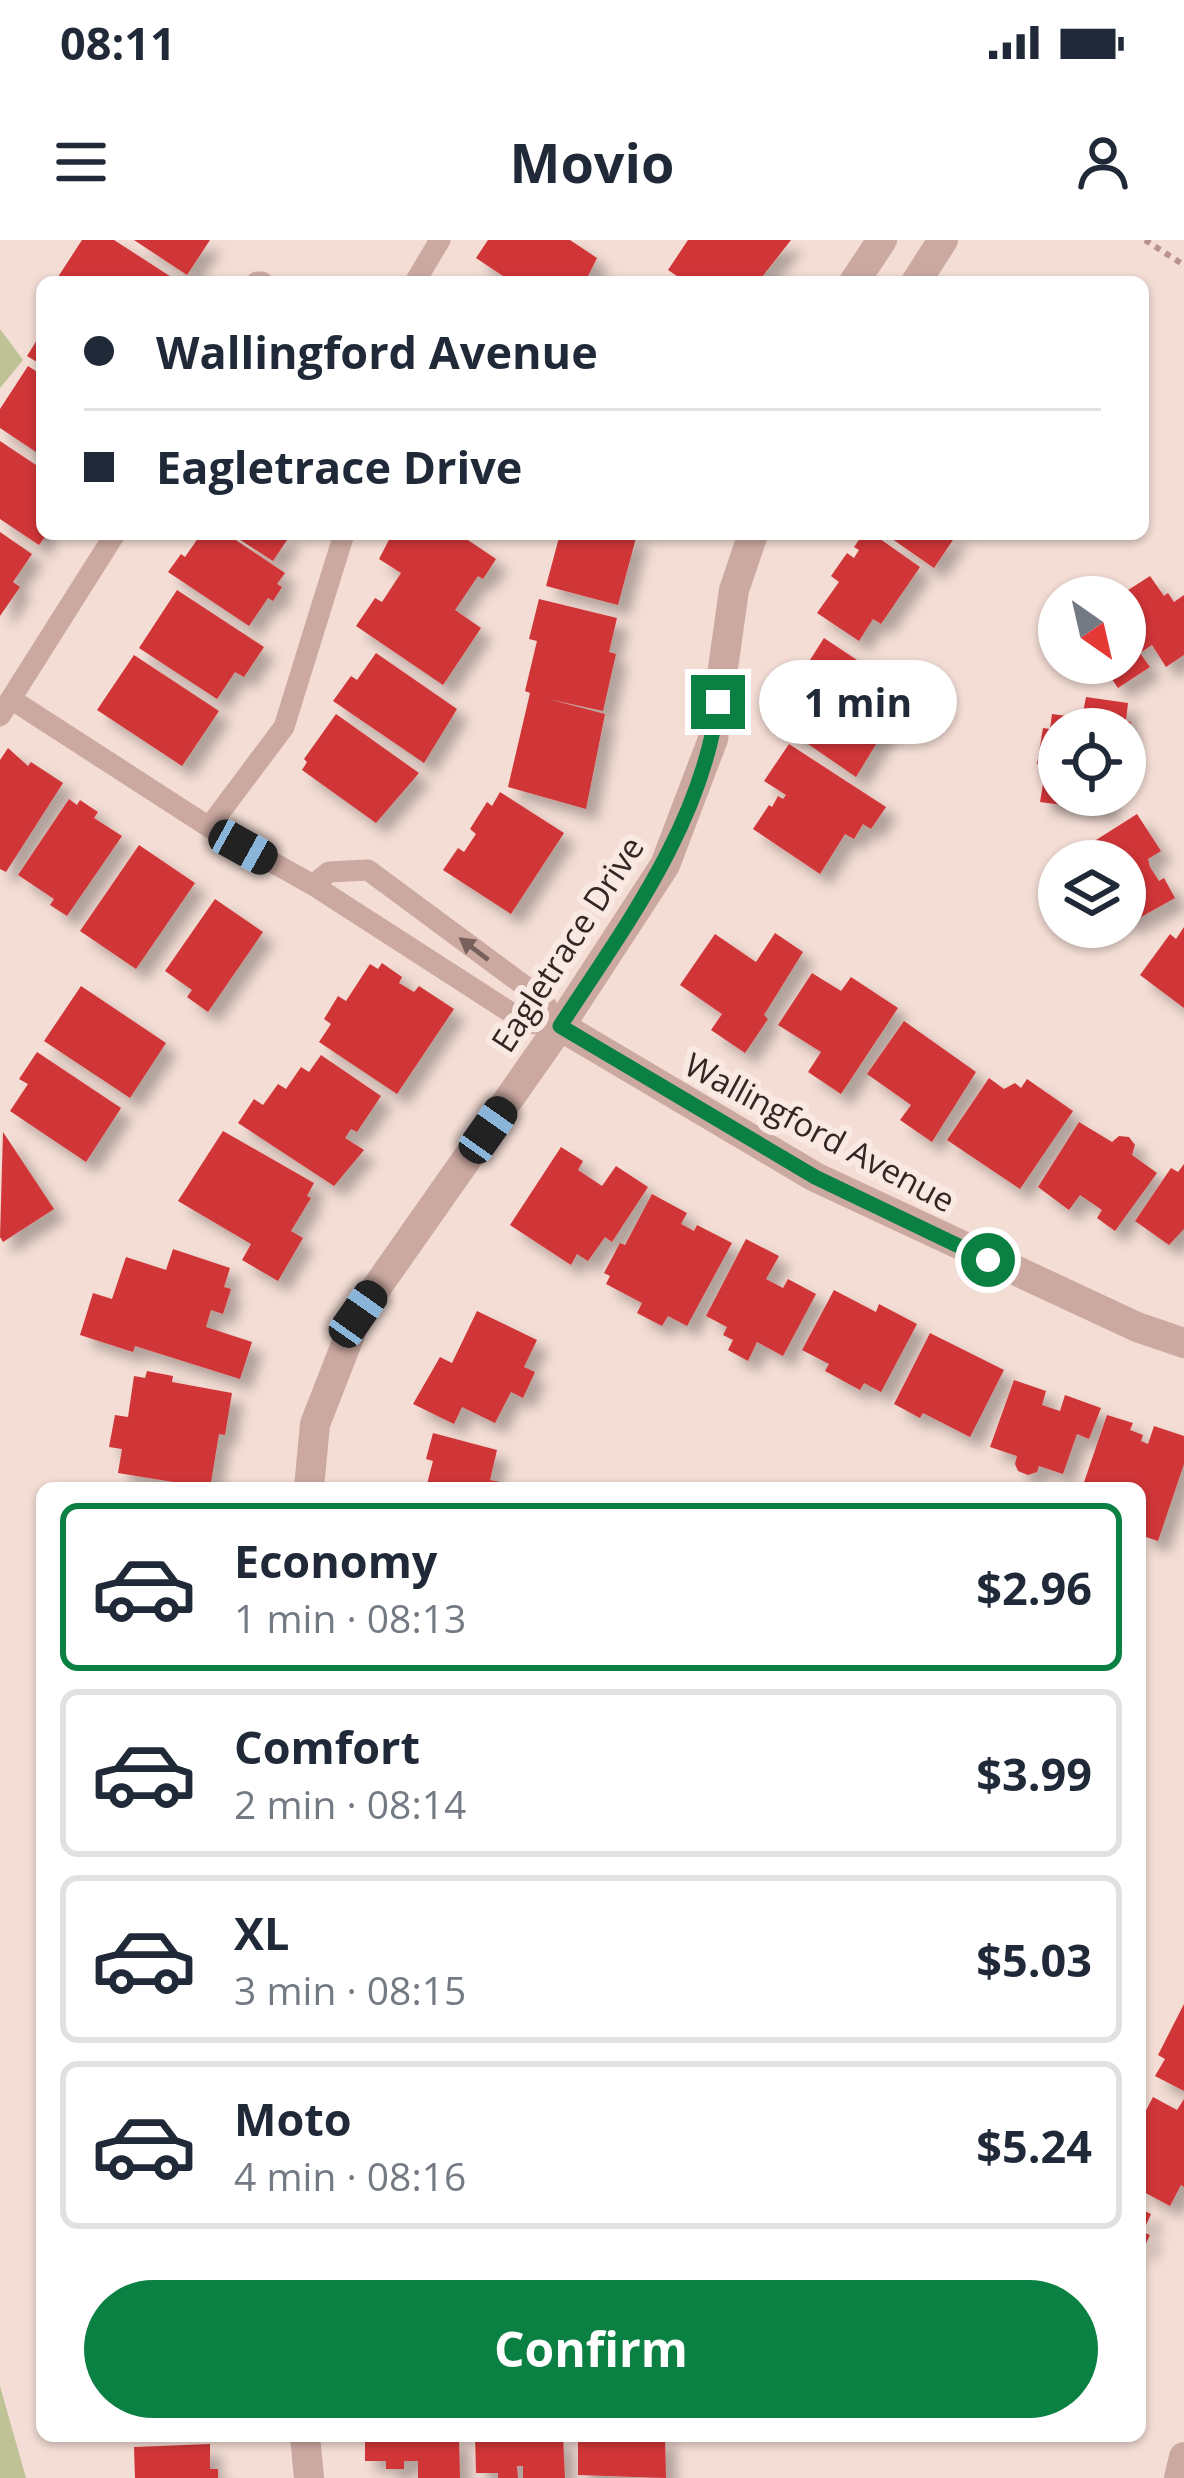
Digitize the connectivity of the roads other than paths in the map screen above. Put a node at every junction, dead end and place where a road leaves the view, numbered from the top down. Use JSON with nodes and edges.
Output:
{"nodes":[{"id":1,"x":440,"y":240,"type":"edge"},
{"id":2,"x":882,"y":240,"type":"edge"},
{"id":3,"x":944,"y":240,"type":"edge"},
{"id":4,"x":419,"y":276,"type":"edge"},
{"id":5,"x":858,"y":276,"type":"edge"},
{"id":6,"x":920,"y":276,"type":"edge"},
{"id":7,"x":111,"y":540,"type":"edge"},
{"id":8,"x":342,"y":540,"type":"edge"},
{"id":9,"x":751,"y":540,"type":"edge"},
{"id":10,"x":6,"y":708,"type":"edge"},
{"id":11,"x":209,"y":827,"type":"junction"},
{"id":12,"x":313,"y":885,"type":"junction"},
{"id":13,"x":560,"y":1026,"type":"junction"},
{"id":14,"x":1184,"y":1343,"type":"edge"},
{"id":15,"x":310,"y":1482,"type":"edge"},
{"id":16,"x":306,"y":2442,"type":"edge"},
{"id":17,"x":1184,"y":2457,"type":"edge"},
{"id":18,"x":309,"y":2478,"type":"edge"},
{"id":19,"x":1179,"y":2478,"type":"edge"}],
"edges":[{"from":1,"to":4,"type":"lane"},
{"from":2,"to":5,"type":"street"},
{"from":3,"to":6,"type":"street"},
{"from":7,"to":10,"type":"lane"},
{"from":8,"to":11,"type":"lane"},
{"from":9,"to":13,"type":"street","name":"Eagletrace Drive"},
{"from":10,"to":11,"type":"lane"},
{"from":11,"to":12,"type":"lane"},
{"from":12,"to":13,"type":"lane"},
{"from":13,"to":12,"type":"lane","one_way":true},
{"from":13,"to":14,"type":"street","name":"Wallingford Avenue"},
{"from":13,"to":15,"type":"street","name":"Eagletrace Drive"},
{"from":16,"to":18,"type":"street"},
{"from":17,"to":19,"type":"street"}]}
